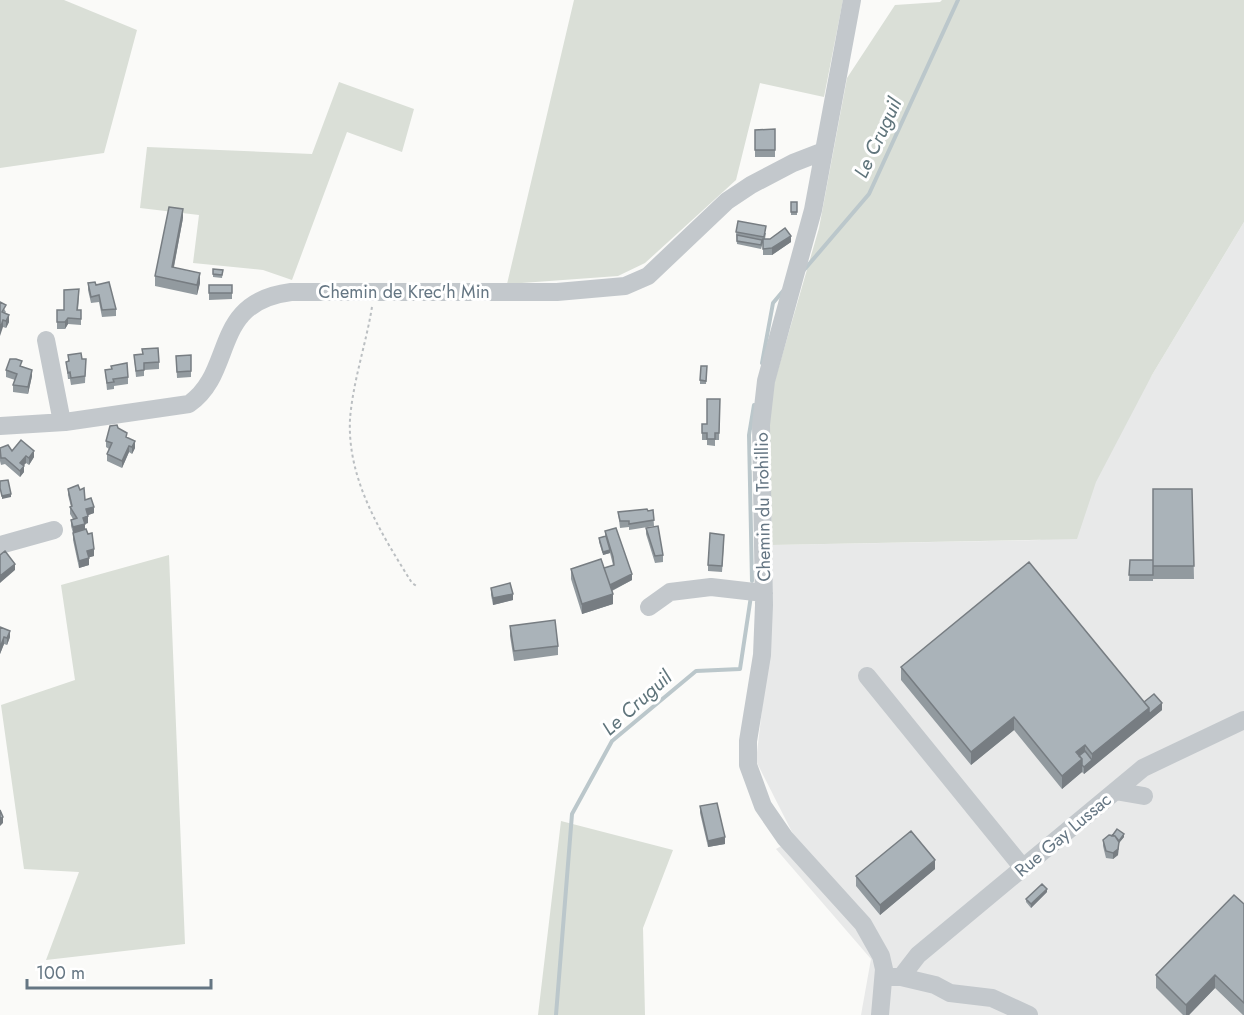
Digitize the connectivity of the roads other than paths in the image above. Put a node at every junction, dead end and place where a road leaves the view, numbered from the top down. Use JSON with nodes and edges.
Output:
{"nodes":[{"id":1,"x":852,"y":0,"type":"edge"},
{"id":2,"x":824,"y":151,"type":"junction"},
{"id":3,"x":46,"y":340,"type":"dead end"},
{"id":4,"x":62,"y":422,"type":"junction"},
{"id":5,"x":0,"y":426,"type":"edge"},
{"id":6,"x":54,"y":530,"type":"dead end"},
{"id":7,"x":0,"y":544,"type":"edge"},
{"id":8,"x":764,"y":593,"type":"junction"},
{"id":9,"x":649,"y":607,"type":"dead end"},
{"id":10,"x":867,"y":676,"type":"dead end"},
{"id":11,"x":1244,"y":720,"type":"edge"},
{"id":12,"x":1115,"y":791,"type":"junction"},
{"id":13,"x":1144,"y":796,"type":"dead end"},
{"id":14,"x":1023,"y":868,"type":"junction"},
{"id":15,"x":893,"y":977,"type":"junction"},
{"id":16,"x":880,"y":1015,"type":"edge"},
{"id":17,"x":1029,"y":1015,"type":"edge"}],
"edges":[{"from":1,"to":2,"type":"street","name":"Chemin du Trohillio"},
{"from":2,"to":4,"type":"street","name":"Chemin de Krec'h Min"},
{"from":2,"to":8,"type":"street","name":"Chemin du Trohillio"},
{"from":3,"to":4,"type":"street"},
{"from":4,"to":5,"type":"street","name":"Chemin de Krec'h Min"},
{"from":6,"to":7,"type":"street"},
{"from":8,"to":9,"type":"street"},
{"from":8,"to":15,"type":"street","name":"Chemin du Trohillio"},
{"from":10,"to":14,"type":"street"},
{"from":11,"to":12,"type":"street","name":"Rue Gay Lussac"},
{"from":12,"to":13,"type":"street"},
{"from":12,"to":14,"type":"street","name":"Rue Gay Lussac"},
{"from":14,"to":15,"type":"street","name":"Rue Gay Lussac"},
{"from":15,"to":16,"type":"street"},
{"from":15,"to":17,"type":"street"}]}
